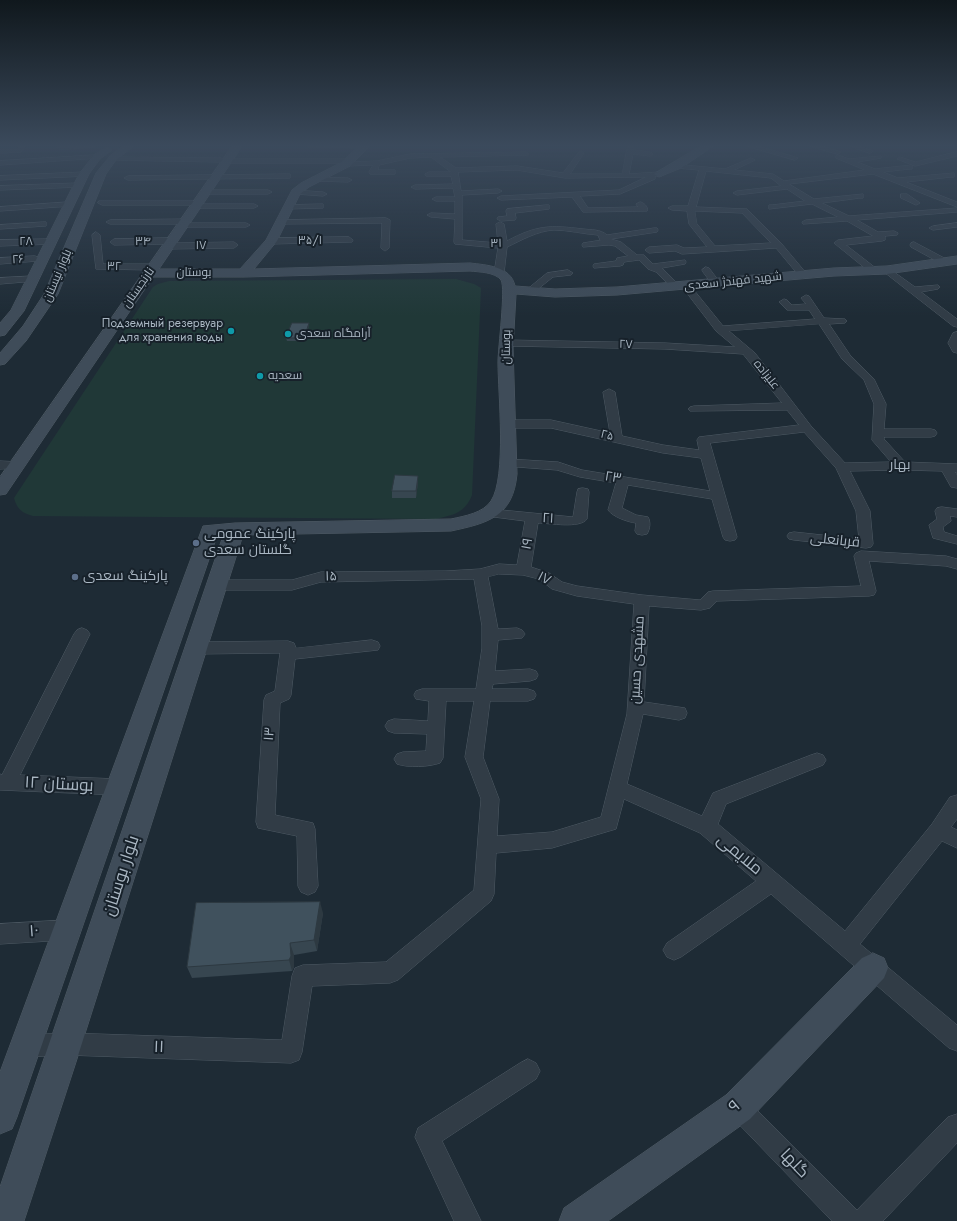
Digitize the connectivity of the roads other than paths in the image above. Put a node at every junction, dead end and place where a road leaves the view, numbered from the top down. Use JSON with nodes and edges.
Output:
{"nodes":[{"id":1,"x":89,"y":202,"type":"edge"},
{"id":2,"x":111,"y":202,"type":"edge"},
{"id":3,"x":197,"y":202,"type":"edge"},
{"id":4,"x":241,"y":202,"type":"edge"},
{"id":5,"x":290,"y":202,"type":"edge"},
{"id":6,"x":458,"y":202,"type":"edge"},
{"id":7,"x":540,"y":202,"type":"edge"},
{"id":8,"x":580,"y":202,"type":"edge"},
{"id":9,"x":693,"y":202,"type":"edge"},
{"id":10,"x":813,"y":202,"type":"joint"},
{"id":11,"x":912,"y":202,"type":"edge"},
{"id":12,"x":926,"y":202,"type":"edge"},
{"id":13,"x":102,"y":203,"type":"dead end"},
{"id":14,"x":69,"y":204,"type":"joint"},
{"id":15,"x":640,"y":204,"type":"dead end"},
{"id":16,"x":254,"y":206,"type":"dead end"},
{"id":17,"x":320,"y":206,"type":"dead end"},
{"id":18,"x":287,"y":207,"type":"junction"},
{"id":19,"x":772,"y":207,"type":"dead end"},
{"id":20,"x":672,"y":208,"type":"dead end"},
{"id":21,"x":0,"y":209,"type":"edge"},
{"id":22,"x":691,"y":209,"type":"junction"},
{"id":23,"x":957,"y":210,"type":"edge"},
{"id":24,"x":431,"y":215,"type":"dead end"},
{"id":25,"x":459,"y":217,"type":"junction"},
{"id":26,"x":550,"y":217,"type":"junction"},
{"id":27,"x":849,"y":219,"type":"junction"},
{"id":28,"x":110,"y":222,"type":"dead end"},
{"id":29,"x":281,"y":222,"type":"junction"},
{"id":30,"x":806,"y":222,"type":"dead end"},
{"id":31,"x":184,"y":223,"type":"junction"},
{"id":32,"x":43,"y":224,"type":"dead end"},
{"id":33,"x":246,"y":225,"type":"dead end"},
{"id":34,"x":957,"y":225,"type":"edge"},
{"id":35,"x":0,"y":227,"type":"edge"},
{"id":36,"x":617,"y":229,"type":"dead end"},
{"id":37,"x":654,"y":230,"type":"dead end"},
{"id":38,"x":894,"y":233,"type":"dead end"},
{"id":39,"x":944,"y":234,"type":"dead end"},
{"id":40,"x":96,"y":235,"type":"dead end"},
{"id":41,"x":879,"y":236,"type":"junction"},
{"id":42,"x":604,"y":238,"type":"junction"},
{"id":43,"x":349,"y":240,"type":"dead end"},
{"id":44,"x":271,"y":241,"type":"junction"},
{"id":45,"x":51,"y":242,"type":"junction"},
{"id":46,"x":114,"y":242,"type":"dead end"},
{"id":47,"x":0,"y":243,"type":"edge"},
{"id":48,"x":170,"y":244,"type":"junction"},
{"id":49,"x":234,"y":245,"type":"dead end"},
{"id":50,"x":586,"y":245,"type":"dead end"},
{"id":51,"x":778,"y":245,"type":"junction"},
{"id":52,"x":503,"y":246,"type":"junction"},
{"id":53,"x":914,"y":246,"type":"dead end"},
{"id":54,"x":385,"y":248,"type":"dead end"},
{"id":55,"x":713,"y":249,"type":"junction"},
{"id":56,"x":649,"y":250,"type":"dead end"},
{"id":57,"x":638,"y":257,"type":"junction"},
{"id":58,"x":35,"y":259,"type":"dead end"},
{"id":59,"x":0,"y":261,"type":"edge"},
{"id":60,"x":953,"y":261,"type":"edge"},
{"id":61,"x":682,"y":262,"type":"dead end"},
{"id":62,"x":597,"y":266,"type":"dead end"},
{"id":63,"x":650,"y":267,"type":"junction"},
{"id":64,"x":151,"y":270,"type":"junction"},
{"id":65,"x":706,"y":270,"type":"dead end"},
{"id":66,"x":887,"y":270,"type":"junction"},
{"id":67,"x":874,"y":271,"type":"junction"},
{"id":68,"x":244,"y":273,"type":"junction"},
{"id":69,"x":499,"y":273,"type":"junction"},
{"id":70,"x":568,"y":274,"type":"dead end"},
{"id":71,"x":803,"y":275,"type":"junction"},
{"id":72,"x":33,"y":279,"type":"junction"},
{"id":73,"x":0,"y":281,"type":"edge"},
{"id":74,"x":716,"y":282,"type":"junction"},
{"id":75,"x":681,"y":287,"type":"junction"},
{"id":76,"x":935,"y":287,"type":"dead end"},
{"id":77,"x":509,"y":289,"type":"junction"},
{"id":78,"x":914,"y":290,"type":"junction"},
{"id":79,"x":530,"y":291,"type":"junction"},
{"id":80,"x":806,"y":298,"type":"dead end"},
{"id":81,"x":925,"y":299,"type":"junction"},
{"id":82,"x":913,"y":301,"type":"dead end"},
{"id":83,"x":784,"y":302,"type":"dead end"},
{"id":84,"x":812,"y":307,"type":"junction"},
{"id":85,"x":0,"y":310,"type":"edge"},
{"id":86,"x":939,"y":310,"type":"junction"},
{"id":87,"x":17,"y":311,"type":"junction"},
{"id":88,"x":926,"y":312,"type":"dead end"},
{"id":89,"x":957,"y":314,"type":"edge"},
{"id":90,"x":822,"y":321,"type":"junction"},
{"id":91,"x":842,"y":321,"type":"dead end"},
{"id":92,"x":957,"y":324,"type":"edge"},
{"id":93,"x":720,"y":329,"type":"junction"},
{"id":94,"x":0,"y":332,"type":"edge"},
{"id":95,"x":957,"y":335,"type":"edge"},
{"id":96,"x":506,"y":343,"type":"junction"},
{"id":97,"x":957,"y":350,"type":"edge"},
{"id":98,"x":746,"y":351,"type":"junction"},
{"id":99,"x":0,"y":361,"type":"edge"},
{"id":100,"x":609,"y":392,"type":"dead end"},
{"id":101,"x":790,"y":406,"type":"junction"},
{"id":102,"x":694,"y":409,"type":"dead end"},
{"id":103,"x":508,"y":424,"type":"junction"},
{"id":104,"x":807,"y":428,"type":"junction"},
{"id":105,"x":878,"y":433,"type":"junction"},
{"id":106,"x":931,"y":433,"type":"dead end"},
{"id":107,"x":616,"y":437,"type":"junction"},
{"id":108,"x":706,"y":455,"type":"junction"},
{"id":109,"x":508,"y":463,"type":"junction"},
{"id":110,"x":0,"y":465,"type":"edge"},
{"id":111,"x":17,"y":465,"type":"junction"},
{"id":112,"x":901,"y":466,"type":"junction"},
{"id":113,"x":842,"y":467,"type":"junction"},
{"id":114,"x":951,"y":468,"type":"edge"},
{"id":115,"x":623,"y":480,"type":"junction"},
{"id":116,"x":956,"y":484,"type":"dead end"},
{"id":117,"x":0,"y":490,"type":"edge"},
{"id":118,"x":583,"y":492,"type":"dead end"},
{"id":119,"x":718,"y":496,"type":"junction"},
{"id":120,"x":491,"y":513,"type":"junction"},
{"id":121,"x":957,"y":513,"type":"edge"},
{"id":122,"x":532,"y":518,"type":"junction"},
{"id":123,"x":222,"y":530,"type":"junction"},
{"id":124,"x":642,"y":531,"type":"dead end"},
{"id":125,"x":794,"y":536,"type":"dead end"},
{"id":126,"x":730,"y":537,"type":"dead end"},
{"id":127,"x":957,"y":540,"type":"edge"},
{"id":128,"x":957,"y":564,"type":"edge"},
{"id":129,"x":523,"y":570,"type":"junction"},
{"id":130,"x":480,"y":574,"type":"junction"},
{"id":131,"x":446,"y":576,"type":"joint"},
{"id":132,"x":216,"y":585,"type":"junction"},
{"id":133,"x":642,"y":600,"type":"junction"},
{"id":134,"x":82,"y":634,"type":"dead end"},
{"id":135,"x":517,"y":634,"type":"dead end"},
{"id":136,"x":489,"y":635,"type":"junction"},
{"id":137,"x":372,"y":646,"type":"dead end"},
{"id":138,"x":196,"y":648,"type":"junction"},
{"id":139,"x":288,"y":654,"type":"junction"},
{"id":140,"x":530,"y":675,"type":"dead end"},
{"id":141,"x":485,"y":678,"type":"junction"},
{"id":142,"x":482,"y":695,"type":"junction"},
{"id":143,"x":528,"y":695,"type":"dead end"},
{"id":144,"x":636,"y":707,"type":"junction"},
{"id":145,"x":679,"y":713,"type":"dead end"},
{"id":146,"x":394,"y":726,"type":"dead end"},
{"id":147,"x":436,"y":728,"type":"junction"},
{"id":148,"x":403,"y":759,"type":"dead end"},
{"id":149,"x":817,"y":760,"type":"dead end"},
{"id":150,"x":4,"y":782,"type":"edge"},
{"id":151,"x":118,"y":787,"type":"junction"},
{"id":152,"x":617,"y":788,"type":"junction"},
{"id":153,"x":957,"y":803,"type":"edge"},
{"id":154,"x":707,"y":827,"type":"junction"},
{"id":155,"x":939,"y":830,"type":"junction"},
{"id":156,"x":957,"y":840,"type":"edge"},
{"id":157,"x":487,"y":845,"type":"junction"},
{"id":158,"x":771,"y":882,"type":"junction"},
{"id":159,"x":308,"y":886,"type":"dead end"},
{"id":160,"x":67,"y":930,"type":"junction"},
{"id":161,"x":0,"y":934,"type":"edge"},
{"id":162,"x":846,"y":946,"type":"junction"},
{"id":163,"x":674,"y":950,"type":"dead end"},
{"id":164,"x":873,"y":968,"type":"junction"},
{"id":165,"x":956,"y":1036,"type":"edge"},
{"id":166,"x":66,"y":1044,"type":"junction"},
{"id":167,"x":26,"y":1046,"type":"junction"},
{"id":168,"x":528,"y":1071,"type":"dead end"},
{"id":169,"x":738,"y":1107,"type":"junction"},
{"id":170,"x":0,"y":1117,"type":"edge"},
{"id":171,"x":957,"y":1126,"type":"edge"},
{"id":172,"x":6,"y":1221,"type":"edge"},
{"id":173,"x":468,"y":1221,"type":"edge"},
{"id":174,"x":577,"y":1221,"type":"edge"},
{"id":175,"x":850,"y":1221,"type":"edge"},
{"id":176,"x":865,"y":1221,"type":"edge"}],
"edges":[{"from":1,"to":99,"type":"street","name":"بلوار نیستان"},
{"from":2,"to":13,"type":"street"},
{"from":3,"to":31,"type":"street","name":"نارنجستان"},
{"from":4,"to":16,"type":"street"},
{"from":5,"to":18,"type":"street"},
{"from":6,"to":25,"type":"street"},
{"from":7,"to":26,"type":"street"},
{"from":8,"to":15,"type":"street"},
{"from":9,"to":22,"type":"street"},
{"from":10,"to":19,"type":"street"},
{"from":10,"to":27,"type":"street"},
{"from":11,"to":12,"type":"street"},
{"from":14,"to":21,"type":"street"},
{"from":14,"to":45,"type":"street","name":"بلوار نیستان"},
{"from":17,"to":18,"type":"street"},
{"from":18,"to":29,"type":"street"},
{"from":20,"to":22,"type":"street"},
{"from":22,"to":51,"type":"street"},
{"from":22,"to":55,"type":"street"},
{"from":23,"to":27,"type":"street"},
{"from":24,"to":25,"type":"street"},
{"from":25,"to":52,"type":"street","name":"۳۱"},
{"from":26,"to":42,"type":"street","name":"علیزاده"},
{"from":26,"to":52,"type":"street","name":"۳۱"},
{"from":26,"to":52,"type":"street"},
{"from":27,"to":30,"type":"street"},
{"from":27,"to":41,"type":"street"},
{"from":28,"to":31,"type":"street"},
{"from":29,"to":44,"type":"street"},
{"from":29,"to":54,"type":"street"},
{"from":31,"to":33,"type":"street"},
{"from":31,"to":48,"type":"street","name":"نارنجستان"},
{"from":32,"to":35,"type":"street"},
{"from":34,"to":39,"type":"street"},
{"from":36,"to":42,"type":"street"},
{"from":37,"to":42,"type":"street"},
{"from":38,"to":41,"type":"street"},
{"from":40,"to":64,"type":"street","name":"۳۲"},
{"from":41,"to":67,"type":"street"},
{"from":42,"to":50,"type":"street"},
{"from":42,"to":57,"type":"street","name":"علیزاده"},
{"from":43,"to":44,"type":"street","name":"۳۵/۱"},
{"from":44,"to":68,"type":"street"},
{"from":45,"to":47,"type":"street","name":"۲۸"},
{"from":45,"to":72,"type":"street","name":"بلوار نیستان"},
{"from":46,"to":48,"type":"street","name":"۳۴"},
{"from":48,"to":49,"type":"street","name":"۱۷"},
{"from":48,"to":64,"type":"street","name":"نارنجستان"},
{"from":51,"to":55,"type":"street"},
{"from":51,"to":71,"type":"street"},
{"from":52,"to":69,"type":"street"},
{"from":53,"to":60,"type":"street"},
{"from":55,"to":56,"type":"street"},
{"from":57,"to":62,"type":"street"},
{"from":57,"to":63,"type":"street","name":"علیزاده"},
{"from":58,"to":59,"type":"street","name":"۲۶"},
{"from":60,"to":66,"type":"street","name":"شهید فهندژ سعدی"},
{"from":61,"to":63,"type":"street"},
{"from":63,"to":75,"type":"street","name":"علیزاده"},
{"from":64,"to":68,"type":"street","name":"بوستان"},
{"from":64,"to":111,"type":"street","name":"نارنجستان"},
{"from":65,"to":74,"type":"street"},
{"from":66,"to":67,"type":"street","name":"شهید فهندژ سعدی"},
{"from":66,"to":78,"type":"street"},
{"from":67,"to":71,"type":"street","name":"شهید فهندژ سعدی"},
{"from":68,"to":69,"type":"street","name":"بوستان"},
{"from":69,"to":77,"type":"street"},
{"from":70,"to":79,"type":"street"},
{"from":71,"to":74,"type":"street","name":"شهید فهندژ سعدی"},
{"from":72,"to":73,"type":"street"},
{"from":72,"to":87,"type":"street","name":"بلوار نیستان"},
{"from":74,"to":75,"type":"street","name":"شهید فهندژ سعدی"},
{"from":75,"to":79,"type":"street","name":"شهید فهندژ سعدی"},
{"from":75,"to":93,"type":"street","name":"علیزاده"},
{"from":76,"to":78,"type":"street"},
{"from":77,"to":79,"type":"street","name":"شهید فهندژ سعدی"},
{"from":77,"to":96,"type":"street","name":"بوستان"},
{"from":78,"to":81,"type":"street"},
{"from":80,"to":84,"type":"street"},
{"from":81,"to":82,"type":"street"},
{"from":81,"to":86,"type":"street"},
{"from":83,"to":84,"type":"street"},
{"from":84,"to":90,"type":"street"},
{"from":85,"to":87,"type":"street"},
{"from":86,"to":88,"type":"street"},
{"from":86,"to":89,"type":"street"},
{"from":86,"to":92,"type":"street"},
{"from":87,"to":94,"type":"street","name":"بلوار نیستان"},
{"from":90,"to":91,"type":"street"},
{"from":90,"to":93,"type":"street"},
{"from":90,"to":105,"type":"street"},
{"from":93,"to":98,"type":"street","name":"علیزاده"},
{"from":95,"to":97,"type":"street"},
{"from":96,"to":98,"type":"street","name":"۲۷"},
{"from":96,"to":103,"type":"street","name":"بوستان"},
{"from":98,"to":101,"type":"street","name":"علیزاده"},
{"from":100,"to":107,"type":"street"},
{"from":101,"to":102,"type":"street"},
{"from":101,"to":104,"type":"street","name":"علیزاده"},
{"from":103,"to":107,"type":"street","name":"۲۵"},
{"from":103,"to":109,"type":"street","name":"بوستان"},
{"from":104,"to":108,"type":"street"},
{"from":104,"to":113,"type":"street","name":"علیزاده"},
{"from":105,"to":106,"type":"street"},
{"from":105,"to":112,"type":"street"},
{"from":107,"to":108,"type":"street","name":"۲۵"},
{"from":108,"to":119,"type":"street"},
{"from":109,"to":115,"type":"street","name":"۲۳"},
{"from":109,"to":120,"type":"street","name":"بوستان"},
{"from":110,"to":111,"type":"street"},
{"from":111,"to":117,"type":"street","name":"نارنجستان"},
{"from":112,"to":113,"type":"street","name":"بهار"},
{"from":112,"to":114,"type":"street","name":"بهار"},
{"from":113,"to":125,"type":"street","name":"قربانعلی"},
{"from":114,"to":116,"type":"street"},
{"from":115,"to":119,"type":"street","name":"۲۳"},
{"from":115,"to":124,"type":"street"},
{"from":118,"to":122,"type":"street","name":"۲۱"},
{"from":119,"to":126,"type":"street"},
{"from":120,"to":122,"type":"street","name":"۲۱"},
{"from":120,"to":123,"type":"street"},
{"from":121,"to":127,"type":"street"},
{"from":122,"to":129,"type":"street","name":"۱۹"},
{"from":123,"to":132,"type":"street","name":"بلوار بوستان"},
{"from":123,"to":151,"type":"street"},
{"from":128,"to":133,"type":"street","name":"مشهدی حسین"},
{"from":129,"to":130,"type":"street","name":"۱۷"},
{"from":129,"to":133,"type":"street","name":"۱۷"},
{"from":130,"to":131,"type":"street","name":"۱۷"},
{"from":130,"to":136,"type":"street"},
{"from":131,"to":132,"type":"street","name":"۱۵"},
{"from":132,"to":138,"type":"street","name":"بلوار بوستان"},
{"from":133,"to":144,"type":"street","name":"مشهدی حسین"},
{"from":134,"to":150,"type":"street"},
{"from":135,"to":136,"type":"street"},
{"from":136,"to":141,"type":"street"},
{"from":137,"to":139,"type":"street"},
{"from":138,"to":139,"type":"street"},
{"from":138,"to":166,"type":"street","name":"بلوار بوستان"},
{"from":139,"to":159,"type":"street","name":"۱۳"},
{"from":140,"to":141,"type":"street"},
{"from":141,"to":142,"type":"street"},
{"from":142,"to":143,"type":"street"},
{"from":142,"to":147,"type":"street"},
{"from":142,"to":157,"type":"street"},
{"from":144,"to":145,"type":"street"},
{"from":144,"to":152,"type":"street","name":"مشهدی حسین"},
{"from":146,"to":147,"type":"street"},
{"from":147,"to":148,"type":"street"},
{"from":149,"to":154,"type":"street"},
{"from":150,"to":151,"type":"street","name":"بوستان ۱۲"},
{"from":151,"to":160,"type":"street"},
{"from":152,"to":154,"type":"street","name":"ملایمی"},
{"from":152,"to":157,"type":"street","name":"مشهدی حسین"},
{"from":153,"to":155,"type":"street"},
{"from":154,"to":158,"type":"street","name":"ملایمی"},
{"from":155,"to":156,"type":"street"},
{"from":155,"to":162,"type":"street"},
{"from":157,"to":166,"type":"street","name":"۱۱"},
{"from":158,"to":162,"type":"street","name":"ملایمی"},
{"from":158,"to":163,"type":"street"},
{"from":160,"to":161,"type":"street","name":"۱۰"},
{"from":160,"to":167,"type":"street"},
{"from":162,"to":164,"type":"street","name":"ملایمی"},
{"from":164,"to":165,"type":"street","name":"ملایمی"},
{"from":164,"to":169,"type":"street","name":"۹"},
{"from":166,"to":167,"type":"street","name":"۱۱"},
{"from":166,"to":172,"type":"street","name":"بلوار بوستان"},
{"from":167,"to":170,"type":"street"},
{"from":168,"to":173,"type":"street"},
{"from":169,"to":174,"type":"street","name":"۹"},
{"from":169,"to":175,"type":"street","name":"گلها"},
{"from":171,"to":176,"type":"street"}]}
